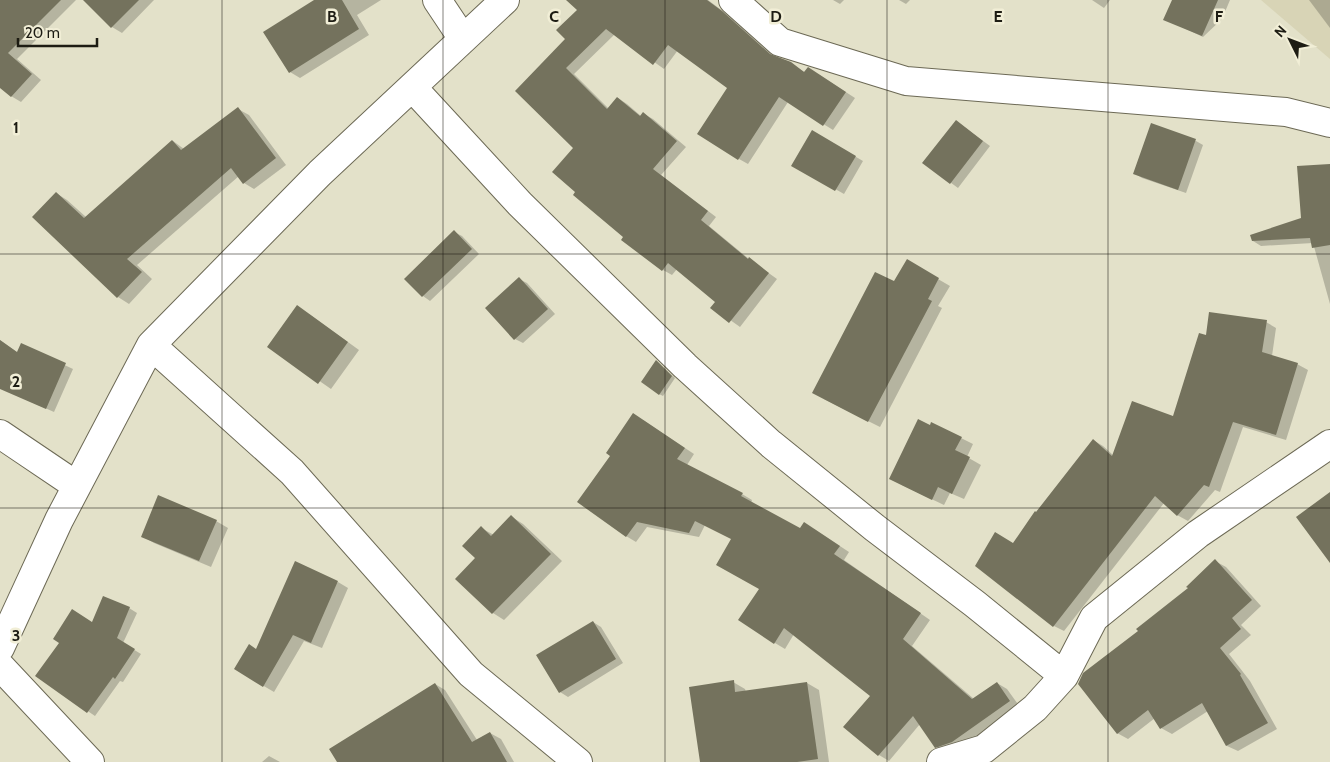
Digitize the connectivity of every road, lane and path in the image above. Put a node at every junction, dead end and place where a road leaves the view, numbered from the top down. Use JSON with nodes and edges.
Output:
{"nodes":[{"id":1,"x":438,"y":0,"type":"edge"},
{"id":2,"x":505,"y":0,"type":"edge"},
{"id":3,"x":733,"y":0,"type":"edge"},
{"id":4,"x":463,"y":39,"type":"junction"},
{"id":5,"x":412,"y":87,"type":"junction"},
{"id":6,"x":1330,"y":123,"type":"edge"},
{"id":7,"x":151,"y":345,"type":"junction"},
{"id":8,"x":0,"y":434,"type":"edge"},
{"id":9,"x":1330,"y":444,"type":"edge"},
{"id":10,"x":77,"y":486,"type":"junction"},
{"id":11,"x":0,"y":648,"type":"edge"},
{"id":12,"x":0,"y":666,"type":"edge"},
{"id":13,"x":1064,"y":676,"type":"junction"},
{"id":14,"x":90,"y":762,"type":"edge"},
{"id":15,"x":578,"y":762,"type":"edge"},
{"id":16,"x":941,"y":762,"type":"edge"}],
"edges":[{"from":1,"to":4,"type":"street"},
{"from":2,"to":4,"type":"street"},
{"from":3,"to":6,"type":"street"},
{"from":4,"to":5,"type":"street"},
{"from":5,"to":7,"type":"street"},
{"from":5,"to":13,"type":"street"},
{"from":7,"to":10,"type":"street"},
{"from":7,"to":15,"type":"street"},
{"from":8,"to":10,"type":"street"},
{"from":9,"to":13,"type":"street"},
{"from":10,"to":11,"type":"street"},
{"from":12,"to":14,"type":"street"},
{"from":13,"to":16,"type":"street"}]}
